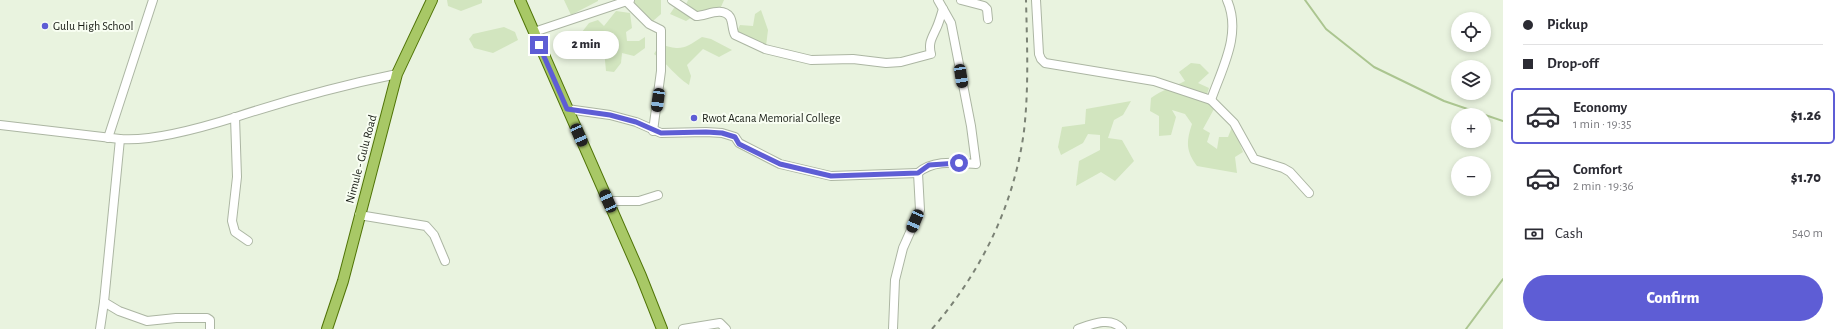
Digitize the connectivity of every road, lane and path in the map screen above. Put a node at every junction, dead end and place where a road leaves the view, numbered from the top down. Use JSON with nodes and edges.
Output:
{"nodes":[{"id":1,"x":153,"y":0,"type":"edge"},
{"id":2,"x":432,"y":0,"type":"edge"},
{"id":3,"x":520,"y":0,"type":"edge"},
{"id":4,"x":672,"y":0,"type":"edge"},
{"id":5,"x":938,"y":0,"type":"edge"},
{"id":6,"x":960,"y":0,"type":"edge"},
{"id":7,"x":1036,"y":0,"type":"edge"},
{"id":8,"x":1227,"y":0,"type":"edge"},
{"id":9,"x":628,"y":1,"type":"edge"},
{"id":10,"x":943,"y":9,"type":"junction"},
{"id":11,"x":988,"y":19,"type":"dead end"},
{"id":12,"x":534,"y":32,"type":"junction"},
{"id":13,"x":397,"y":74,"type":"junction"},
{"id":14,"x":1211,"y":100,"type":"junction"},
{"id":15,"x":567,"y":109,"type":"junction"},
{"id":16,"x":235,"y":117,"type":"junction"},
{"id":17,"x":0,"y":125,"type":"edge"},
{"id":18,"x":653,"y":131,"type":"junction"},
{"id":19,"x":108,"y":138,"type":"junction"},
{"id":20,"x":120,"y":139,"type":"junction"},
{"id":21,"x":918,"y":173,"type":"junction"},
{"id":22,"x":1308,"y":193,"type":"dead end"},
{"id":23,"x":658,"y":196,"type":"dead end"},
{"id":24,"x":608,"y":201,"type":"junction"},
{"id":25,"x":359,"y":215,"type":"junction"},
{"id":26,"x":248,"y":241,"type":"dead end"},
{"id":27,"x":445,"y":261,"type":"dead end"},
{"id":28,"x":104,"y":302,"type":"junction"},
{"id":29,"x":100,"y":329,"type":"edge"},
{"id":30,"x":210,"y":329,"type":"edge"},
{"id":31,"x":327,"y":329,"type":"edge"},
{"id":32,"x":662,"y":329,"type":"edge"},
{"id":33,"x":683,"y":329,"type":"edge"},
{"id":34,"x":726,"y":329,"type":"edge"},
{"id":35,"x":893,"y":329,"type":"edge"},
{"id":36,"x":1078,"y":329,"type":"edge"},
{"id":37,"x":1122,"y":329,"type":"edge"}],
"edges":[{"from":1,"to":19,"type":"street"},
{"from":2,"to":13,"type":"main road","name":"Nimule - Gulu Road"},
{"from":3,"to":12,"type":"main road"},
{"from":4,"to":10,"type":"street"},
{"from":5,"to":10,"type":"street"},
{"from":6,"to":11,"type":"street"},
{"from":7,"to":14,"type":"street"},
{"from":8,"to":14,"type":"street"},
{"from":9,"to":12,"type":"street"},
{"from":9,"to":18,"type":"street"},
{"from":10,"to":21,"type":"street"},
{"from":12,"to":15,"type":"main road"},
{"from":13,"to":16,"type":"street"},
{"from":13,"to":25,"type":"main road","name":"Nimule - Gulu Road"},
{"from":14,"to":22,"type":"street"},
{"from":15,"to":18,"type":"street"},
{"from":15,"to":24,"type":"main road"},
{"from":16,"to":20,"type":"street"},
{"from":16,"to":26,"type":"street"},
{"from":17,"to":19,"type":"street"},
{"from":18,"to":21,"type":"street"},
{"from":19,"to":20,"type":"street"},
{"from":20,"to":28,"type":"street"},
{"from":21,"to":35,"type":"street"},
{"from":23,"to":24,"type":"street"},
{"from":24,"to":32,"type":"main road"},
{"from":25,"to":27,"type":"street"},
{"from":25,"to":31,"type":"main road","name":"Nimule - Gulu Road"},
{"from":28,"to":29,"type":"street"},
{"from":28,"to":30,"type":"street"},
{"from":33,"to":34,"type":"street"},
{"from":36,"to":37,"type":"street"}]}
